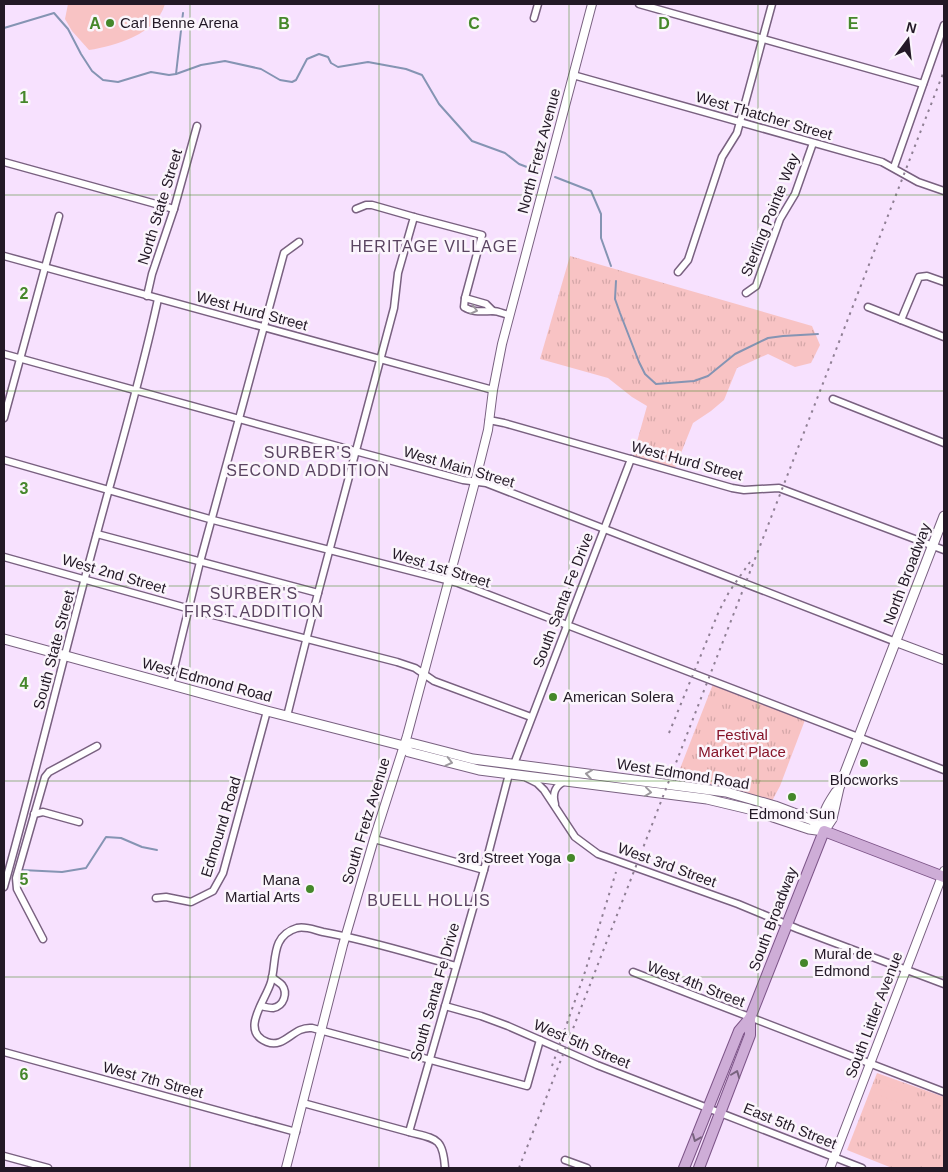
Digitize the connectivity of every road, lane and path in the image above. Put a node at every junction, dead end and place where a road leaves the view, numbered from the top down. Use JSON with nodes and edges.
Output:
{"nodes":[{"id":1,"x":538,"y":4,"type":"edge"},
{"id":2,"x":592,"y":4,"type":"edge"},
{"id":3,"x":639,"y":4,"type":"edge"},
{"id":4,"x":772,"y":4,"type":"edge"},
{"id":5,"x":534,"y":18,"type":"dead end"},
{"id":6,"x":944,"y":25,"type":"edge"},
{"id":7,"x":762,"y":38,"type":"junction"},
{"id":8,"x":573,"y":75,"type":"junction"},
{"id":9,"x":923,"y":84,"type":"junction"},
{"id":10,"x":740,"y":122,"type":"junction"},
{"id":11,"x":197,"y":126,"type":"dead end"},
{"id":12,"x":813,"y":143,"type":"junction"},
{"id":13,"x":4,"y":162,"type":"edge"},
{"id":14,"x":894,"y":167,"type":"junction"},
{"id":15,"x":944,"y":191,"type":"edge"},
{"id":16,"x":174,"y":209,"type":"junction"},
{"id":17,"x":356,"y":209,"type":"dead end"},
{"id":18,"x":59,"y":216,"type":"dead end"},
{"id":19,"x":414,"y":217,"type":"junction"},
{"id":20,"x":299,"y":242,"type":"dead end"},
{"id":21,"x":4,"y":256,"type":"edge"},
{"id":22,"x":44,"y":268,"type":"junction"},
{"id":23,"x":678,"y":272,"type":"dead end"},
{"id":24,"x":944,"y":282,"type":"edge"},
{"id":25,"x":746,"y":293,"type":"dead end"},
{"id":26,"x":147,"y":296,"type":"junction"},
{"id":27,"x":158,"y":299,"type":"junction"},
{"id":28,"x":868,"y":308,"type":"dead end"},
{"id":29,"x":509,"y":315,"type":"junction"},
{"id":30,"x":901,"y":320,"type":"junction"},
{"id":31,"x":263,"y":326,"type":"junction"},
{"id":32,"x":944,"y":337,"type":"edge"},
{"id":33,"x":4,"y":354,"type":"edge"},
{"id":34,"x":20,"y":358,"type":"junction"},
{"id":35,"x":380,"y":359,"type":"junction"},
{"id":36,"x":136,"y":390,"type":"junction"},
{"id":37,"x":493,"y":390,"type":"junction"},
{"id":38,"x":834,"y":399,"type":"dead end"},
{"id":39,"x":4,"y":418,"type":"edge"},
{"id":40,"x":239,"y":419,"type":"junction"},
{"id":41,"x":489,"y":420,"type":"junction"},
{"id":42,"x":944,"y":443,"type":"edge"},
{"id":43,"x":356,"y":451,"type":"junction"},
{"id":44,"x":631,"y":459,"type":"junction"},
{"id":45,"x":4,"y":460,"type":"edge"},
{"id":46,"x":475,"y":482,"type":"junction"},
{"id":47,"x":110,"y":489,"type":"junction"},
{"id":48,"x":944,"y":516,"type":"edge"},
{"id":49,"x":212,"y":520,"type":"junction"},
{"id":50,"x":603,"y":528,"type":"junction"},
{"id":51,"x":97,"y":534,"type":"junction"},
{"id":52,"x":933,"y":546,"type":"junction"},
{"id":53,"x":330,"y":549,"type":"junction"},
{"id":54,"x":944,"y":550,"type":"edge"},
{"id":55,"x":4,"y":556,"type":"edge"},
{"id":56,"x":200,"y":562,"type":"junction"},
{"id":57,"x":86,"y":579,"type":"junction"},
{"id":58,"x":449,"y":581,"type":"junction"},
{"id":59,"x":318,"y":593,"type":"junction"},
{"id":60,"x":190,"y":609,"type":"junction"},
{"id":61,"x":566,"y":624,"type":"junction"},
{"id":62,"x":4,"y":639,"type":"edge"},
{"id":63,"x":307,"y":639,"type":"junction"},
{"id":64,"x":896,"y":642,"type":"junction"},
{"id":65,"x":65,"y":655,"type":"junction"},
{"id":66,"x":944,"y":660,"type":"edge"},
{"id":67,"x":424,"y":674,"type":"junction"},
{"id":68,"x":170,"y":685,"type":"junction"},
{"id":69,"x":267,"y":711,"type":"junction"},
{"id":70,"x":288,"y":716,"type":"junction"},
{"id":71,"x":531,"y":717,"type":"junction"},
{"id":72,"x":859,"y":737,"type":"junction"},
{"id":73,"x":97,"y":746,"type":"dead end"},
{"id":74,"x":404,"y":746,"type":"junction"},
{"id":75,"x":514,"y":764,"type":"junction"},
{"id":76,"x":944,"y":770,"type":"edge"},
{"id":77,"x":509,"y":774,"type":"junction"},
{"id":78,"x":522,"y":775,"type":"junction"},
{"id":79,"x":565,"y":781,"type":"junction"},
{"id":80,"x":556,"y":807,"type":"junction"},
{"id":81,"x":34,"y":814,"type":"junction"},
{"id":82,"x":78,"y":822,"type":"dead end"},
{"id":83,"x":824,"y":831,"type":"junction"},
{"id":84,"x":374,"y":839,"type":"junction"},
{"id":85,"x":14,"y":849,"type":"junction"},
{"id":86,"x":24,"y":850,"type":"junction"},
{"id":87,"x":484,"y":870,"type":"junction"},
{"id":88,"x":944,"y":875,"type":"edge"},
{"id":89,"x":4,"y":887,"type":"edge"},
{"id":90,"x":156,"y":898,"type":"dead end"},
{"id":91,"x":788,"y":924,"type":"junction"},
{"id":92,"x":346,"y":936,"type":"junction"},
{"id":93,"x":43,"y":939,"type":"dead end"},
{"id":94,"x":456,"y":966,"type":"junction"},
{"id":95,"x":906,"y":970,"type":"junction"},
{"id":96,"x":633,"y":972,"type":"dead end"},
{"id":97,"x":272,"y":977,"type":"junction"},
{"id":98,"x":944,"y":984,"type":"edge"},
{"id":99,"x":261,"y":1006,"type":"junction"},
{"id":100,"x":446,"y":1006,"type":"junction"},
{"id":101,"x":750,"y":1018,"type":"junction"},
{"id":102,"x":321,"y":1030,"type":"junction"},
{"id":103,"x":540,"y":1040,"type":"junction"},
{"id":104,"x":4,"y":1052,"type":"edge"},
{"id":105,"x":429,"y":1060,"type":"junction"},
{"id":106,"x":871,"y":1063,"type":"junction"},
{"id":107,"x":944,"y":1092,"type":"edge"},
{"id":108,"x":303,"y":1103,"type":"junction"},
{"id":109,"x":708,"y":1108,"type":"junction"},
{"id":110,"x":720,"y":1112,"type":"junction"},
{"id":111,"x":296,"y":1132,"type":"junction"},
{"id":112,"x":409,"y":1132,"type":"junction"},
{"id":113,"x":4,"y":1156,"type":"edge"},
{"id":114,"x":834,"y":1158,"type":"junction"},
{"id":115,"x":565,"y":1160,"type":"dead end"},
{"id":116,"x":48,"y":1168,"type":"edge"},
{"id":117,"x":286,"y":1168,"type":"edge"},
{"id":118,"x":445,"y":1168,"type":"edge"},
{"id":119,"x":587,"y":1168,"type":"edge"},
{"id":120,"x":684,"y":1168,"type":"edge"},
{"id":121,"x":699,"y":1168,"type":"edge"},
{"id":122,"x":830,"y":1168,"type":"edge"},
{"id":123,"x":862,"y":1168,"type":"edge"}],
"edges":[{"from":1,"to":5,"type":"street"},
{"from":2,"to":8,"type":"street","name":"North Fretz Avenue"},
{"from":3,"to":7,"type":"street"},
{"from":4,"to":7,"type":"street"},
{"from":6,"to":9,"type":"street"},
{"from":7,"to":9,"type":"street"},
{"from":7,"to":10,"type":"street"},
{"from":8,"to":10,"type":"street","name":"West Thatcher Street"},
{"from":8,"to":29,"type":"street","name":"North Fretz Avenue"},
{"from":9,"to":14,"type":"street"},
{"from":10,"to":12,"type":"street","name":"West Thatcher Street"},
{"from":10,"to":23,"type":"street"},
{"from":11,"to":16,"type":"street","name":"North State Street"},
{"from":12,"to":14,"type":"street","name":"West Thatcher Street"},
{"from":12,"to":25,"type":"street","name":"Sterling Pointe Way"},
{"from":13,"to":16,"type":"street"},
{"from":14,"to":15,"type":"street","name":"West Thatcher Street"},
{"from":16,"to":26,"type":"street","name":"North State Street"},
{"from":17,"to":19,"type":"street"},
{"from":18,"to":22,"type":"street"},
{"from":19,"to":29,"type":"street"},
{"from":19,"to":35,"type":"street"},
{"from":20,"to":31,"type":"street"},
{"from":21,"to":22,"type":"street","name":"West Hurd Street"},
{"from":22,"to":26,"type":"street","name":"West Hurd Street"},
{"from":22,"to":34,"type":"street"},
{"from":24,"to":30,"type":"street"},
{"from":26,"to":27,"type":"street","name":"West Hurd Street"},
{"from":27,"to":31,"type":"street","name":"West Hurd Street"},
{"from":27,"to":36,"type":"street"},
{"from":28,"to":30,"type":"street"},
{"from":29,"to":37,"type":"street","name":"North Fretz Avenue"},
{"from":30,"to":32,"type":"street"},
{"from":31,"to":35,"type":"street","name":"West Hurd Street"},
{"from":31,"to":40,"type":"street"},
{"from":33,"to":34,"type":"street","name":"West Main Street"},
{"from":34,"to":36,"type":"street","name":"West Main Street"},
{"from":34,"to":39,"type":"street"},
{"from":35,"to":37,"type":"street","name":"West Hurd Street"},
{"from":35,"to":43,"type":"street"},
{"from":36,"to":40,"type":"street","name":"West Main Street"},
{"from":36,"to":47,"type":"street","name":"South State Street"},
{"from":37,"to":41,"type":"street","name":"North Fretz Avenue"},
{"from":38,"to":42,"type":"street"},
{"from":40,"to":43,"type":"street","name":"West Main Street"},
{"from":40,"to":49,"type":"street"},
{"from":41,"to":44,"type":"street","name":"West Hurd Street"},
{"from":41,"to":46,"type":"street","name":"North Fretz Avenue"},
{"from":43,"to":46,"type":"street","name":"West Main Street"},
{"from":43,"to":53,"type":"street"},
{"from":44,"to":50,"type":"street","name":"South Santa Fe Drive"},
{"from":44,"to":52,"type":"street","name":"West Hurd Street"},
{"from":45,"to":47,"type":"street","name":"West 1st Street"},
{"from":46,"to":50,"type":"street","name":"West Main Street"},
{"from":46,"to":58,"type":"street","name":"South Fretz Avenue"},
{"from":47,"to":49,"type":"street","name":"West 1st Street"},
{"from":47,"to":51,"type":"street","name":"South State Street"},
{"from":48,"to":52,"type":"main road","name":"North Broadway"},
{"from":49,"to":53,"type":"street","name":"West 1st Street"},
{"from":49,"to":56,"type":"street"},
{"from":50,"to":61,"type":"street","name":"South Santa Fe Drive"},
{"from":50,"to":64,"type":"street","name":"West Main Street"},
{"from":51,"to":56,"type":"street"},
{"from":51,"to":57,"type":"street","name":"South State Street"},
{"from":52,"to":54,"type":"street","name":"West Hurd Street"},
{"from":52,"to":64,"type":"main road","name":"North Broadway"},
{"from":53,"to":58,"type":"street","name":"West 1st Street"},
{"from":53,"to":59,"type":"street"},
{"from":55,"to":57,"type":"street","name":"West 2nd Street"},
{"from":56,"to":59,"type":"street"},
{"from":56,"to":60,"type":"street"},
{"from":57,"to":60,"type":"street","name":"West 2nd Street"},
{"from":57,"to":65,"type":"street","name":"South State Street"},
{"from":58,"to":61,"type":"street","name":"West 1st Street"},
{"from":58,"to":67,"type":"street","name":"South Fretz Avenue"},
{"from":59,"to":63,"type":"street"},
{"from":60,"to":63,"type":"street","name":"West 2nd Street"},
{"from":60,"to":68,"type":"street"},
{"from":61,"to":71,"type":"street","name":"South Santa Fe Drive"},
{"from":61,"to":72,"type":"street","name":"West 1st Street"},
{"from":62,"to":65,"type":"main road","name":"West Edmond Road"},
{"from":63,"to":67,"type":"street","name":"West 2nd Street"},
{"from":63,"to":70,"type":"street"},
{"from":64,"to":66,"type":"street"},
{"from":64,"to":72,"type":"main road","name":"South Broadway"},
{"from":65,"to":68,"type":"main road","name":"West Edmond Road"},
{"from":65,"to":85,"type":"street","name":"South State Street"},
{"from":67,"to":71,"type":"street","name":"West 2nd Street"},
{"from":67,"to":74,"type":"street","name":"South Fretz Avenue"},
{"from":68,"to":69,"type":"main road","name":"West Edmond Road"},
{"from":69,"to":70,"type":"main road","name":"West Edmond Road"},
{"from":69,"to":90,"type":"street","name":"Edmound Road"},
{"from":70,"to":74,"type":"main road","name":"West Edmond Road"},
{"from":71,"to":75,"type":"street","name":"South Santa Fe Drive"},
{"from":72,"to":76,"type":"street","name":"West 1st Street"},
{"from":72,"to":83,"type":"main road","name":"South Broadway"},
{"from":73,"to":81,"type":"street"},
{"from":74,"to":75,"type":"main road","name":"West Edmond Road"},
{"from":74,"to":77,"type":"main road","name":"West Edmond Road","one_way":true},
{"from":74,"to":84,"type":"street","name":"South Fretz Avenue"},
{"from":83,"to":75,"type":"main road","name":"West Edmond Road","one_way":true},
{"from":77,"to":78,"type":"main road","name":"West Edmond Road"},
{"from":77,"to":87,"type":"street","name":"South Santa Fe Drive"},
{"from":78,"to":79,"type":"main road","name":"West Edmond Road"},
{"from":78,"to":80,"type":"street","name":"West 3rd Street"},
{"from":79,"to":80,"type":"street"},
{"from":79,"to":83,"type":"main road","name":"West Edmond Road","one_way":true},
{"from":80,"to":91,"type":"street","name":"West 3rd Street"},
{"from":81,"to":82,"type":"street"},
{"from":81,"to":86,"type":"street"},
{"from":83,"to":88,"type":"main road"},
{"from":83,"to":91,"type":"main road","name":"South Broadway"},
{"from":84,"to":87,"type":"street"},
{"from":84,"to":92,"type":"street","name":"South Fretz Avenue"},
{"from":85,"to":86,"type":"street"},
{"from":85,"to":89,"type":"street","name":"South State Street"},
{"from":86,"to":93,"type":"street"},
{"from":87,"to":94,"type":"street","name":"South Santa Fe Drive"},
{"from":88,"to":95,"type":"street","name":"South Littler Avenue"},
{"from":91,"to":95,"type":"street","name":"West 3rd Street"},
{"from":91,"to":101,"type":"main road","name":"South Broadway"},
{"from":92,"to":94,"type":"street"},
{"from":92,"to":97,"type":"street"},
{"from":92,"to":102,"type":"street","name":"South Fretz Avenue"},
{"from":94,"to":100,"type":"street","name":"South Santa Fe Drive"},
{"from":95,"to":98,"type":"street","name":"West 3rd Street"},
{"from":95,"to":106,"type":"street","name":"South Littler Avenue"},
{"from":96,"to":101,"type":"street","name":"West 4th Street"},
{"from":97,"to":99,"type":"street"},
{"from":97,"to":99,"type":"street"},
{"from":99,"to":102,"type":"street"},
{"from":100,"to":103,"type":"street","name":"West 5th Street"},
{"from":100,"to":105,"type":"street","name":"South Santa Fe Drive"},
{"from":101,"to":106,"type":"street","name":"West 4th Street"},
{"from":101,"to":109,"type":"main road","name":"South Broadway"},
{"from":110,"to":101,"type":"main road","name":"South Broadway","one_way":true},
{"from":102,"to":105,"type":"street"},
{"from":102,"to":108,"type":"street","name":"South Fretz Avenue"},
{"from":103,"to":105,"type":"street"},
{"from":103,"to":109,"type":"street","name":"West 5th Street"},
{"from":104,"to":111,"type":"street","name":"West 7th Street"},
{"from":105,"to":112,"type":"street","name":"South Santa Fe Drive"},
{"from":106,"to":107,"type":"street","name":"West 4th Street"},
{"from":106,"to":114,"type":"street","name":"South Littler Avenue"},
{"from":108,"to":111,"type":"street","name":"South Fretz Avenue"},
{"from":108,"to":112,"type":"street"},
{"from":109,"to":110,"type":"street","name":"East 5th Street"},
{"from":109,"to":120,"type":"main road","name":"South Broadway","one_way":true},
{"from":110,"to":114,"type":"street","name":"East 5th Street"},
{"from":110,"to":121,"type":"main road","name":"South Broadway"},
{"from":111,"to":117,"type":"street","name":"South Fretz Avenue"},
{"from":112,"to":118,"type":"street"},
{"from":113,"to":116,"type":"street"},
{"from":114,"to":122,"type":"street","name":"South Littler Avenue"},
{"from":114,"to":123,"type":"street","name":"East 5th Street"},
{"from":115,"to":119,"type":"street"}]}
